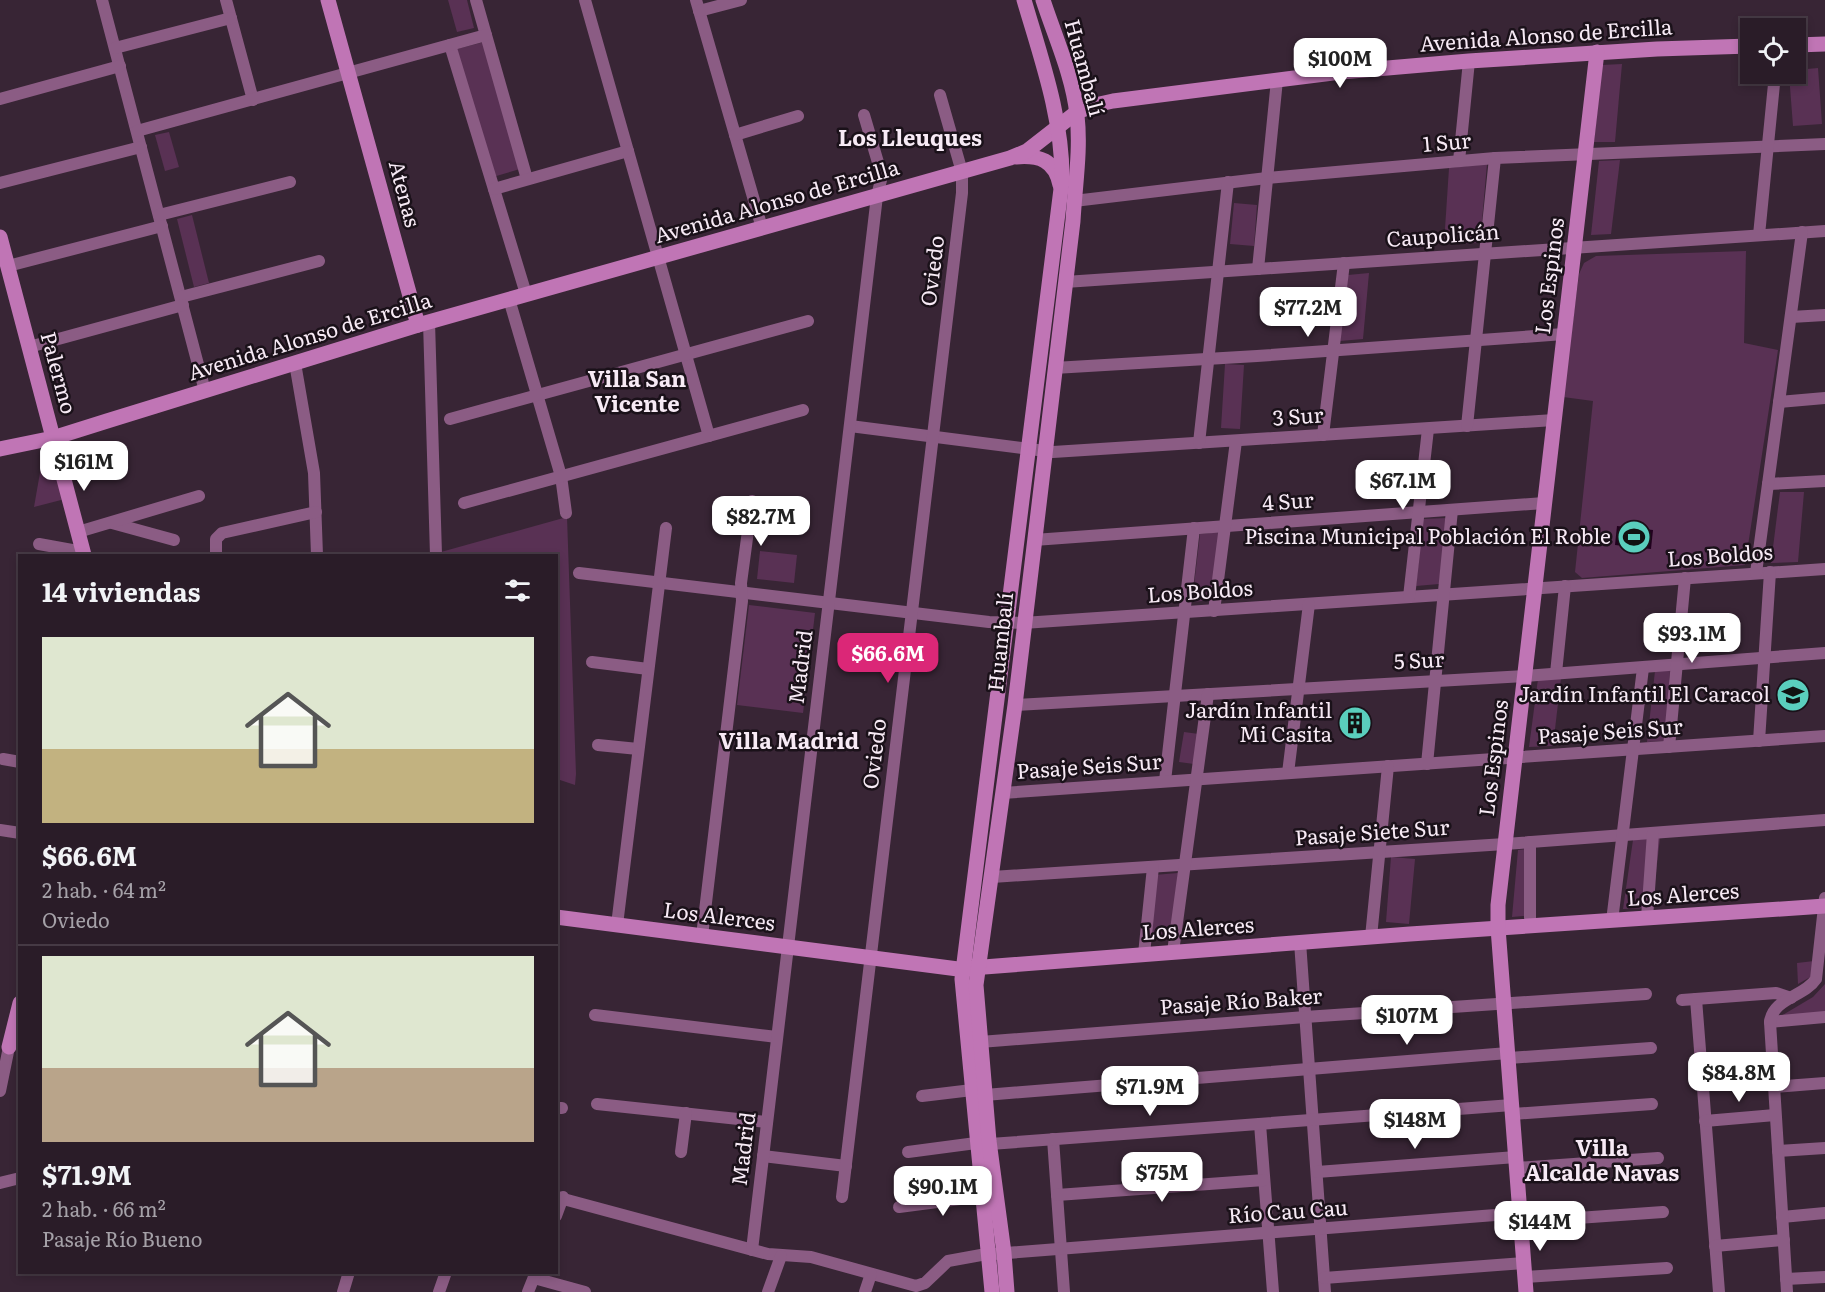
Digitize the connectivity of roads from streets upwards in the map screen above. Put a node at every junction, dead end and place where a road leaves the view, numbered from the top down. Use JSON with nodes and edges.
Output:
{"nodes":[{"id":1,"x":102,"y":0,"type":"edge"},
{"id":2,"x":226,"y":0,"type":"edge"},
{"id":3,"x":328,"y":0,"type":"edge"},
{"id":4,"x":476,"y":0,"type":"edge"},
{"id":5,"x":585,"y":0,"type":"edge"},
{"id":6,"x":741,"y":0,"type":"edge"},
{"id":7,"x":1024,"y":0,"type":"edge"},
{"id":8,"x":1043,"y":0,"type":"edge"},
{"id":9,"x":697,"y":6,"type":"edge"},
{"id":10,"x":231,"y":18,"type":"junction"},
{"id":11,"x":486,"y":35,"type":"junction"},
{"id":12,"x":1825,"y":44,"type":"edge"},
{"id":13,"x":450,"y":45,"type":"junction"},
{"id":14,"x":1806,"y":45,"type":"edge"},
{"id":15,"x":1740,"y":46,"type":"edge"},
{"id":16,"x":115,"y":48,"type":"junction"},
{"id":17,"x":1597,"y":52,"type":"junction"},
{"id":18,"x":1469,"y":61,"type":"junction"},
{"id":19,"x":120,"y":66,"type":"junction"},
{"id":20,"x":349,"y":74,"type":"junction"},
{"id":21,"x":1277,"y":80,"type":"junction"},
{"id":22,"x":1774,"y":84,"type":"edge"},
{"id":23,"x":940,"y":96,"type":"dead end"},
{"id":24,"x":0,"y":99,"type":"edge"},
{"id":25,"x":253,"y":100,"type":"junction"},
{"id":26,"x":1077,"y":112,"type":"junction"},
{"id":27,"x":864,"y":115,"type":"dead end"},
{"id":28,"x":798,"y":116,"type":"dead end"},
{"id":29,"x":1058,"y":127,"type":"junction"},
{"id":30,"x":137,"y":131,"type":"junction"},
{"id":31,"x":735,"y":135,"type":"junction"},
{"id":32,"x":1825,"y":144,"type":"edge"},
{"id":33,"x":1768,"y":146,"type":"junction"},
{"id":34,"x":141,"y":147,"type":"junction"},
{"id":35,"x":628,"y":151,"type":"junction"},
{"id":36,"x":1585,"y":155,"type":"junction"},
{"id":37,"x":1010,"y":158,"type":"junction"},
{"id":38,"x":1495,"y":158,"type":"junction"},
{"id":39,"x":1459,"y":162,"type":"junction"},
{"id":40,"x":962,"y":172,"type":"junction"},
{"id":41,"x":1267,"y":178,"type":"junction"},
{"id":42,"x":527,"y":179,"type":"junction"},
{"id":43,"x":290,"y":182,"type":"dead end"},
{"id":44,"x":1228,"y":182,"type":"junction"},
{"id":45,"x":0,"y":183,"type":"edge"},
{"id":46,"x":494,"y":189,"type":"junction"},
{"id":47,"x":1061,"y":191,"type":"junction"},
{"id":48,"x":877,"y":196,"type":"junction"},
{"id":49,"x":1074,"y":201,"type":"junction"},
{"id":50,"x":161,"y":221,"type":"junction"},
{"id":51,"x":762,"y":228,"type":"junction"},
{"id":52,"x":1825,"y":231,"type":"edge"},
{"id":53,"x":1802,"y":232,"type":"junction"},
{"id":54,"x":1759,"y":235,"type":"junction"},
{"id":55,"x":0,"y":237,"type":"edge"},
{"id":56,"x":1574,"y":246,"type":"junction"},
{"id":57,"x":1485,"y":253,"type":"junction"},
{"id":58,"x":658,"y":258,"type":"junction"},
{"id":59,"x":319,"y":261,"type":"dead end"},
{"id":60,"x":1344,"y":263,"type":"junction"},
{"id":61,"x":1258,"y":269,"type":"junction"},
{"id":62,"x":1218,"y":271,"type":"junction"},
{"id":63,"x":6,"y":273,"type":"edge"},
{"id":64,"x":1065,"y":282,"type":"junction"},
{"id":65,"x":526,"y":294,"type":"junction"},
{"id":66,"x":509,"y":298,"type":"junction"},
{"id":67,"x":182,"y":301,"type":"junction"},
{"id":68,"x":1825,"y":315,"type":"edge"},
{"id":69,"x":1791,"y":317,"type":"junction"},
{"id":70,"x":808,"y":321,"type":"dead end"},
{"id":71,"x":423,"y":323,"type":"junction"},
{"id":72,"x":1564,"y":334,"type":"junction"},
{"id":73,"x":1476,"y":341,"type":"junction"},
{"id":74,"x":29,"y":347,"type":"junction"},
{"id":75,"x":1333,"y":351,"type":"junction"},
{"id":76,"x":686,"y":355,"type":"junction"},
{"id":77,"x":1209,"y":358,"type":"junction"},
{"id":78,"x":296,"y":363,"type":"junction"},
{"id":79,"x":1054,"y":368,"type":"junction"},
{"id":80,"x":205,"y":391,"type":"junction"},
{"id":81,"x":537,"y":395,"type":"junction"},
{"id":82,"x":1825,"y":398,"type":"edge"},
{"id":83,"x":1779,"y":402,"type":"junction"},
{"id":84,"x":803,"y":410,"type":"dead end"},
{"id":85,"x":450,"y":419,"type":"dead end"},
{"id":86,"x":1554,"y":420,"type":"junction"},
{"id":87,"x":850,"y":426,"type":"junction"},
{"id":88,"x":1467,"y":426,"type":"junction"},
{"id":89,"x":1428,"y":429,"type":"junction"},
{"id":90,"x":1323,"y":435,"type":"junction"},
{"id":91,"x":709,"y":436,"type":"junction"},
{"id":92,"x":933,"y":437,"type":"junction"},
{"id":93,"x":53,"y":438,"type":"junction"},
{"id":94,"x":1236,"y":441,"type":"junction"},
{"id":95,"x":1199,"y":443,"type":"junction"},
{"id":96,"x":1027,"y":449,"type":"junction"},
{"id":97,"x":0,"y":450,"type":"edge"},
{"id":98,"x":1044,"y":452,"type":"junction"},
{"id":99,"x":561,"y":476,"type":"junction"},
{"id":100,"x":1825,"y":482,"type":"edge"},
{"id":101,"x":1768,"y":484,"type":"junction"},
{"id":102,"x":199,"y":496,"type":"dead end"},
{"id":103,"x":752,"y":501,"type":"dead end"},
{"id":104,"x":464,"y":503,"type":"dead end"},
{"id":105,"x":1544,"y":503,"type":"junction"},
{"id":106,"x":1452,"y":510,"type":"junction"},
{"id":107,"x":316,"y":512,"type":"junction"},
{"id":108,"x":1418,"y":512,"type":"junction"},
{"id":109,"x":566,"y":513,"type":"dead end"},
{"id":110,"x":111,"y":522,"type":"junction"},
{"id":111,"x":1225,"y":526,"type":"junction"},
{"id":112,"x":666,"y":528,"type":"dead end"},
{"id":113,"x":1194,"y":528,"type":"junction"},
{"id":114,"x":78,"y":532,"type":"junction"},
{"id":115,"x":174,"y":540,"type":"dead end"},
{"id":116,"x":1034,"y":540,"type":"junction"},
{"id":117,"x":39,"y":544,"type":"dead end"},
{"id":118,"x":83,"y":554,"type":"edge"},
{"id":119,"x":216,"y":554,"type":"edge"},
{"id":120,"x":317,"y":554,"type":"edge"},
{"id":121,"x":436,"y":554,"type":"edge"},
{"id":122,"x":1825,"y":568,"type":"edge"},
{"id":123,"x":1770,"y":572,"type":"junction"},
{"id":124,"x":579,"y":573,"type":"dead end"},
{"id":125,"x":1756,"y":573,"type":"junction"},
{"id":126,"x":1685,"y":578,"type":"junction"},
{"id":127,"x":659,"y":582,"type":"junction"},
{"id":128,"x":1565,"y":586,"type":"junction"},
{"id":129,"x":1534,"y":588,"type":"junction"},
{"id":130,"x":742,"y":592,"type":"junction"},
{"id":131,"x":1443,"y":595,"type":"junction"},
{"id":132,"x":1409,"y":597,"type":"junction"},
{"id":133,"x":829,"y":603,"type":"junction"},
{"id":134,"x":1309,"y":604,"type":"junction"},
{"id":135,"x":1214,"y":611,"type":"junction"},
{"id":136,"x":912,"y":613,"type":"junction"},
{"id":137,"x":1184,"y":613,"type":"junction"},
{"id":138,"x":1006,"y":622,"type":"junction"},
{"id":139,"x":1023,"y":623,"type":"junction"},
{"id":140,"x":1825,"y":653,"type":"edge"},
{"id":141,"x":1764,"y":657,"type":"junction"},
{"id":142,"x":592,"y":662,"type":"dead end"},
{"id":143,"x":1677,"y":665,"type":"junction"},
{"id":144,"x":1643,"y":668,"type":"junction"},
{"id":145,"x":648,"y":669,"type":"junction"},
{"id":146,"x":1556,"y":673,"type":"junction"},
{"id":147,"x":1524,"y":676,"type":"junction"},
{"id":148,"x":1435,"y":679,"type":"junction"},
{"id":149,"x":1299,"y":688,"type":"junction"},
{"id":150,"x":1208,"y":694,"type":"junction"},
{"id":151,"x":1174,"y":695,"type":"junction"},
{"id":152,"x":1015,"y":705,"type":"junction"},
{"id":153,"x":1825,"y":736,"type":"edge"},
{"id":154,"x":1759,"y":741,"type":"junction"},
{"id":155,"x":598,"y":745,"type":"dead end"},
{"id":156,"x":1669,"y":747,"type":"junction"},
{"id":157,"x":638,"y":748,"type":"junction"},
{"id":158,"x":1633,"y":750,"type":"junction"},
{"id":159,"x":3,"y":759,"type":"dead end"},
{"id":160,"x":1515,"y":759,"type":"junction"},
{"id":161,"x":18,"y":762,"type":"edge"},
{"id":162,"x":1426,"y":764,"type":"junction"},
{"id":163,"x":1388,"y":766,"type":"junction"},
{"id":164,"x":1288,"y":773,"type":"junction"},
{"id":165,"x":1196,"y":778,"type":"junction"},
{"id":166,"x":1165,"y":781,"type":"junction"},
{"id":167,"x":1002,"y":793,"type":"junction"},
{"id":168,"x":1825,"y":820,"type":"edge"},
{"id":169,"x":0,"y":830,"type":"edge"},
{"id":170,"x":18,"y":833,"type":"edge"},
{"id":171,"x":1653,"y":833,"type":"junction"},
{"id":172,"x":1623,"y":835,"type":"junction"},
{"id":173,"x":1530,"y":842,"type":"junction"},
{"id":174,"x":1505,"y":844,"type":"junction"},
{"id":175,"x":1380,"y":852,"type":"junction"},
{"id":176,"x":1185,"y":865,"type":"junction"},
{"id":177,"x":1153,"y":867,"type":"junction"},
{"id":178,"x":992,"y":877,"type":"junction"},
{"id":179,"x":1825,"y":903,"type":"edge"},
{"id":180,"x":558,"y":917,"type":"edge"},
{"id":181,"x":1647,"y":918,"type":"junction"},
{"id":182,"x":1612,"y":921,"type":"junction"},
{"id":183,"x":617,"y":925,"type":"junction"},
{"id":184,"x":1530,"y":926,"type":"junction"},
{"id":185,"x":1498,"y":928,"type":"junction"},
{"id":186,"x":702,"y":936,"type":"junction"},
{"id":187,"x":1371,"y":937,"type":"junction"},
{"id":188,"x":1300,"y":942,"type":"junction"},
{"id":189,"x":788,"y":948,"type":"junction"},
{"id":190,"x":1173,"y":952,"type":"junction"},
{"id":191,"x":1144,"y":954,"type":"junction"},
{"id":192,"x":870,"y":958,"type":"junction"},
{"id":193,"x":971,"y":968,"type":"junction"},
{"id":194,"x":1646,"y":994,"type":"dead end"},
{"id":195,"x":1791,"y":998,"type":"junction"},
{"id":196,"x":1696,"y":999,"type":"junction"},
{"id":197,"x":1682,"y":1000,"type":"dead end"},
{"id":198,"x":1504,"y":1004,"type":"junction"},
{"id":199,"x":18,"y":1011,"type":"edge"},
{"id":200,"x":596,"y":1015,"type":"dead end"},
{"id":201,"x":1305,"y":1017,"type":"junction"},
{"id":202,"x":1825,"y":1017,"type":"edge"},
{"id":203,"x":1770,"y":1022,"type":"junction"},
{"id":204,"x":777,"y":1037,"type":"junction"},
{"id":205,"x":980,"y":1042,"type":"junction"},
{"id":206,"x":10,"y":1046,"type":"edge"},
{"id":207,"x":1651,"y":1048,"type":"dead end"},
{"id":208,"x":1508,"y":1055,"type":"junction"},
{"id":209,"x":1309,"y":1069,"type":"junction"},
{"id":210,"x":1825,"y":1083,"type":"edge"},
{"id":211,"x":1773,"y":1087,"type":"junction"},
{"id":212,"x":0,"y":1091,"type":"edge"},
{"id":213,"x":978,"y":1092,"type":"junction"},
{"id":214,"x":922,"y":1096,"type":"dead end"},
{"id":215,"x":597,"y":1104,"type":"dead end"},
{"id":216,"x":1653,"y":1104,"type":"dead end"},
{"id":217,"x":1513,"y":1109,"type":"junction"},
{"id":218,"x":686,"y":1113,"type":"junction"},
{"id":219,"x":1775,"y":1115,"type":"junction"},
{"id":220,"x":1313,"y":1120,"type":"junction"},
{"id":221,"x":1705,"y":1121,"type":"junction"},
{"id":222,"x":767,"y":1122,"type":"junction"},
{"id":223,"x":1260,"y":1124,"type":"junction"},
{"id":224,"x":1053,"y":1139,"type":"junction"},
{"id":225,"x":983,"y":1144,"type":"junction"},
{"id":226,"x":1825,"y":1148,"type":"edge"},
{"id":227,"x":1778,"y":1151,"type":"junction"},
{"id":228,"x":681,"y":1152,"type":"dead end"},
{"id":229,"x":908,"y":1152,"type":"dead end"},
{"id":230,"x":763,"y":1156,"type":"junction"},
{"id":231,"x":1658,"y":1158,"type":"dead end"},
{"id":232,"x":1517,"y":1163,"type":"junction"},
{"id":233,"x":846,"y":1166,"type":"junction"},
{"id":234,"x":1317,"y":1172,"type":"junction"},
{"id":235,"x":18,"y":1178,"type":"edge"},
{"id":236,"x":1264,"y":1180,"type":"junction"},
{"id":237,"x":0,"y":1183,"type":"edge"},
{"id":238,"x":1057,"y":1195,"type":"junction"},
{"id":239,"x":984,"y":1196,"type":"junction"},
{"id":240,"x":560,"y":1197,"type":"edge"},
{"id":241,"x":842,"y":1197,"type":"dead end"},
{"id":242,"x":898,"y":1207,"type":"dead end"},
{"id":243,"x":1663,"y":1212,"type":"dead end"},
{"id":244,"x":1825,"y":1214,"type":"edge"},
{"id":245,"x":1782,"y":1217,"type":"junction"},
{"id":246,"x":1521,"y":1218,"type":"junction"},
{"id":247,"x":1321,"y":1229,"type":"junction"},
{"id":248,"x":1268,"y":1233,"type":"junction"},
{"id":249,"x":1784,"y":1240,"type":"junction"},
{"id":250,"x":1715,"y":1245,"type":"junction"},
{"id":251,"x":1060,"y":1249,"type":"junction"},
{"id":252,"x":752,"y":1250,"type":"junction"},
{"id":253,"x":996,"y":1253,"type":"junction"},
{"id":254,"x":781,"y":1256,"type":"junction"},
{"id":255,"x":1667,"y":1268,"type":"dead end"},
{"id":256,"x":348,"y":1274,"type":"edge"},
{"id":257,"x":445,"y":1274,"type":"edge"},
{"id":258,"x":871,"y":1274,"type":"junction"},
{"id":259,"x":535,"y":1275,"type":"edge"},
{"id":260,"x":1525,"y":1277,"type":"edge"},
{"id":261,"x":1825,"y":1277,"type":"edge"},
{"id":262,"x":1324,"y":1278,"type":"junction"},
{"id":263,"x":1786,"y":1279,"type":"junction"},
{"id":264,"x":926,"y":1287,"type":"edge"},
{"id":265,"x":343,"y":1292,"type":"edge"},
{"id":266,"x":439,"y":1292,"type":"edge"},
{"id":267,"x":528,"y":1292,"type":"edge"},
{"id":268,"x":585,"y":1292,"type":"edge"},
{"id":269,"x":768,"y":1292,"type":"edge"},
{"id":270,"x":865,"y":1292,"type":"edge"},
{"id":271,"x":992,"y":1292,"type":"edge"},
{"id":272,"x":1007,"y":1292,"type":"edge"},
{"id":273,"x":1064,"y":1292,"type":"edge"},
{"id":274,"x":1273,"y":1292,"type":"edge"},
{"id":275,"x":1326,"y":1292,"type":"edge"},
{"id":276,"x":1719,"y":1292,"type":"edge"},
{"id":277,"x":1787,"y":1292,"type":"edge"}],
"edges":[{"from":1,"to":16,"type":"street"},
{"from":2,"to":10,"type":"street"},
{"from":3,"to":20,"type":"street","name":"Atenas"},
{"from":4,"to":11,"type":"street"},
{"from":5,"to":35,"type":"street"},
{"from":6,"to":9,"type":"street"},
{"from":7,"to":29,"type":"street","name":"Huambalí"},
{"from":8,"to":26,"type":"street","name":"Huambalí"},
{"from":9,"to":31,"type":"street"},
{"from":10,"to":16,"type":"street"},
{"from":10,"to":25,"type":"street"},
{"from":11,"to":13,"type":"street"},
{"from":11,"to":42,"type":"street"},
{"from":12,"to":14,"type":"street"},
{"from":13,"to":20,"type":"street"},
{"from":13,"to":46,"type":"street"},
{"from":15,"to":17,"type":"street","name":"Avenida Alonso de Ercilla"},
{"from":16,"to":19,"type":"street"},
{"from":17,"to":18,"type":"street","name":"Avenida Alonso de Ercilla"},
{"from":17,"to":36,"type":"street","name":"Los Espinos"},
{"from":18,"to":21,"type":"street","name":"Avenida Alonso de Ercilla"},
{"from":18,"to":39,"type":"street"},
{"from":19,"to":24,"type":"street"},
{"from":19,"to":30,"type":"street"},
{"from":20,"to":25,"type":"street"},
{"from":20,"to":71,"type":"street","name":"Atenas"},
{"from":21,"to":26,"type":"street","name":"Avenida Alonso de Ercilla"},
{"from":21,"to":41,"type":"street"},
{"from":22,"to":33,"type":"street"},
{"from":23,"to":40,"type":"street","name":"Oviedo"},
{"from":25,"to":30,"type":"street"},
{"from":26,"to":29,"type":"street","name":"Avenida Alonso de Ercilla"},
{"from":26,"to":49,"type":"street","name":"Huambalí"},
{"from":27,"to":48,"type":"street","name":"Madrid"},
{"from":28,"to":31,"type":"street"},
{"from":29,"to":37,"type":"street","name":"Avenida Alonso de Ercilla"},
{"from":29,"to":47,"type":"street","name":"Huambalí"},
{"from":30,"to":34,"type":"street"},
{"from":31,"to":51,"type":"street"},
{"from":32,"to":33,"type":"street","name":"1 Sur"},
{"from":33,"to":36,"type":"street","name":"1 Sur"},
{"from":33,"to":54,"type":"street"},
{"from":34,"to":45,"type":"street"},
{"from":34,"to":50,"type":"street"},
{"from":35,"to":42,"type":"street"},
{"from":35,"to":58,"type":"street"},
{"from":36,"to":38,"type":"street","name":"1 Sur"},
{"from":36,"to":56,"type":"street","name":"Los Espinos"},
{"from":37,"to":40,"type":"street","name":"Avenida Alonso de Ercilla"},
{"from":37,"to":47,"type":"street"},
{"from":38,"to":39,"type":"street","name":"1 Sur"},
{"from":38,"to":57,"type":"street"},
{"from":39,"to":41,"type":"street","name":"1 Sur"},
{"from":40,"to":48,"type":"street","name":"Avenida Alonso de Ercilla"},
{"from":40,"to":92,"type":"street","name":"Oviedo"},
{"from":41,"to":44,"type":"street","name":"1 Sur"},
{"from":41,"to":61,"type":"street"},
{"from":42,"to":46,"type":"street"},
{"from":43,"to":50,"type":"street"},
{"from":44,"to":49,"type":"street","name":"1 Sur"},
{"from":44,"to":62,"type":"street"},
{"from":46,"to":65,"type":"street"},
{"from":47,"to":96,"type":"street","name":"Huambalí"},
{"from":48,"to":51,"type":"street","name":"Avenida Alonso de Ercilla"},
{"from":48,"to":87,"type":"street","name":"Madrid"},
{"from":49,"to":64,"type":"street","name":"Huambalí"},
{"from":50,"to":63,"type":"street"},
{"from":50,"to":67,"type":"street"},
{"from":51,"to":58,"type":"street","name":"Avenida Alonso de Ercilla"},
{"from":52,"to":53,"type":"street","name":"Caupolicán"},
{"from":53,"to":54,"type":"street","name":"Caupolicán"},
{"from":53,"to":69,"type":"street"},
{"from":54,"to":56,"type":"street","name":"Caupolicán"},
{"from":55,"to":63,"type":"street","name":"Palermo"},
{"from":56,"to":57,"type":"street","name":"Caupolicán"},
{"from":56,"to":72,"type":"street","name":"Los Espinos"},
{"from":57,"to":60,"type":"street","name":"Caupolicán"},
{"from":57,"to":73,"type":"street"},
{"from":58,"to":65,"type":"street","name":"Avenida Alonso de Ercilla"},
{"from":58,"to":76,"type":"street"},
{"from":59,"to":67,"type":"street"},
{"from":60,"to":61,"type":"street","name":"Caupolicán"},
{"from":60,"to":75,"type":"street"},
{"from":61,"to":62,"type":"street","name":"Caupolicán"},
{"from":62,"to":64,"type":"street","name":"Caupolicán"},
{"from":62,"to":77,"type":"street"},
{"from":63,"to":74,"type":"street","name":"Palermo"},
{"from":64,"to":79,"type":"street","name":"Huambalí"},
{"from":65,"to":66,"type":"street","name":"Avenida Alonso de Ercilla"},
{"from":66,"to":71,"type":"street","name":"Avenida Alonso de Ercilla"},
{"from":66,"to":81,"type":"street"},
{"from":67,"to":74,"type":"street"},
{"from":67,"to":80,"type":"street"},
{"from":68,"to":69,"type":"street"},
{"from":69,"to":83,"type":"street"},
{"from":70,"to":76,"type":"street"},
{"from":71,"to":78,"type":"street","name":"Avenida Alonso de Ercilla"},
{"from":71,"to":121,"type":"street"},
{"from":72,"to":73,"type":"street"},
{"from":72,"to":86,"type":"street","name":"Los Espinos"},
{"from":73,"to":75,"type":"street"},
{"from":73,"to":88,"type":"street"},
{"from":74,"to":93,"type":"street","name":"Palermo"},
{"from":75,"to":77,"type":"street"},
{"from":75,"to":90,"type":"street"},
{"from":76,"to":81,"type":"street"},
{"from":76,"to":91,"type":"street"},
{"from":77,"to":79,"type":"street"},
{"from":77,"to":95,"type":"street"},
{"from":78,"to":80,"type":"street","name":"Avenida Alonso de Ercilla"},
{"from":78,"to":107,"type":"street"},
{"from":79,"to":98,"type":"street","name":"Huambalí"},
{"from":80,"to":93,"type":"street","name":"Avenida Alonso de Ercilla"},
{"from":81,"to":85,"type":"street"},
{"from":81,"to":99,"type":"street"},
{"from":82,"to":83,"type":"street"},
{"from":83,"to":101,"type":"street"},
{"from":84,"to":91,"type":"street"},
{"from":86,"to":88,"type":"street","name":"3 Sur"},
{"from":86,"to":105,"type":"street","name":"Los Espinos"},
{"from":87,"to":92,"type":"street","name":"3 Sur"},
{"from":87,"to":133,"type":"street","name":"Madrid"},
{"from":88,"to":89,"type":"street","name":"3 Sur"},
{"from":89,"to":90,"type":"street","name":"3 Sur"},
{"from":89,"to":108,"type":"street"},
{"from":90,"to":94,"type":"street","name":"3 Sur"},
{"from":91,"to":99,"type":"street"},
{"from":92,"to":96,"type":"street","name":"3 Sur"},
{"from":92,"to":136,"type":"street","name":"Oviedo"},
{"from":93,"to":97,"type":"street","name":"Avenida Alonso de Ercilla"},
{"from":93,"to":114,"type":"street","name":"Palermo"},
{"from":94,"to":95,"type":"street","name":"3 Sur"},
{"from":94,"to":111,"type":"street"},
{"from":95,"to":98,"type":"street","name":"3 Sur"},
{"from":96,"to":98,"type":"street","name":"3 Sur"},
{"from":96,"to":138,"type":"street","name":"Huambalí"},
{"from":98,"to":116,"type":"street","name":"Huambalí"},
{"from":99,"to":104,"type":"street"},
{"from":99,"to":109,"type":"street"},
{"from":100,"to":101,"type":"street"},
{"from":101,"to":125,"type":"street"},
{"from":102,"to":110,"type":"street"},
{"from":103,"to":130,"type":"street"},
{"from":105,"to":106,"type":"street","name":"4 Sur"},
{"from":105,"to":129,"type":"street","name":"Los Espinos"},
{"from":106,"to":108,"type":"street","name":"4 Sur"},
{"from":106,"to":131,"type":"street"},
{"from":107,"to":119,"type":"street"},
{"from":107,"to":120,"type":"street"},
{"from":108,"to":111,"type":"street","name":"4 Sur"},
{"from":108,"to":132,"type":"street"},
{"from":110,"to":114,"type":"street"},
{"from":110,"to":115,"type":"street"},
{"from":111,"to":113,"type":"street","name":"4 Sur"},
{"from":111,"to":135,"type":"street"},
{"from":112,"to":127,"type":"street"},
{"from":113,"to":116,"type":"street","name":"4 Sur"},
{"from":113,"to":137,"type":"street"},
{"from":114,"to":118,"type":"street","name":"Palermo"},
{"from":116,"to":139,"type":"street","name":"Huambalí"},
{"from":117,"to":118,"type":"street"},
{"from":122,"to":123,"type":"street","name":"Los Boldos"},
{"from":123,"to":125,"type":"street","name":"Los Boldos"},
{"from":123,"to":141,"type":"street"},
{"from":124,"to":127,"type":"street","name":"Los Boldos"},
{"from":125,"to":126,"type":"street","name":"Los Boldos"},
{"from":126,"to":128,"type":"street","name":"Los Boldos"},
{"from":126,"to":143,"type":"street"},
{"from":127,"to":130,"type":"street","name":"Los Boldos"},
{"from":127,"to":145,"type":"street"},
{"from":128,"to":129,"type":"street","name":"Los Boldos"},
{"from":128,"to":146,"type":"street"},
{"from":129,"to":131,"type":"street","name":"Los Boldos"},
{"from":129,"to":147,"type":"street","name":"Los Espinos"},
{"from":130,"to":133,"type":"street","name":"Los Boldos"},
{"from":130,"to":186,"type":"street"},
{"from":131,"to":132,"type":"street","name":"Los Boldos"},
{"from":131,"to":148,"type":"street"},
{"from":132,"to":134,"type":"street","name":"Los Boldos"},
{"from":133,"to":136,"type":"street","name":"Los Boldos"},
{"from":133,"to":189,"type":"street","name":"Madrid"},
{"from":134,"to":135,"type":"street","name":"Los Boldos"},
{"from":134,"to":149,"type":"street"},
{"from":135,"to":137,"type":"street","name":"Los Boldos"},
{"from":136,"to":138,"type":"street","name":"Los Boldos"},
{"from":136,"to":192,"type":"street","name":"Oviedo"},
{"from":137,"to":139,"type":"street","name":"Los Boldos"},
{"from":137,"to":151,"type":"street"},
{"from":138,"to":139,"type":"street","name":"Los Boldos"},
{"from":138,"to":193,"type":"street","name":"Huambalí"},
{"from":139,"to":152,"type":"street","name":"Huambalí"},
{"from":140,"to":141,"type":"street","name":"5 Sur"},
{"from":141,"to":143,"type":"street","name":"5 Sur"},
{"from":141,"to":154,"type":"street"},
{"from":142,"to":145,"type":"street"},
{"from":143,"to":144,"type":"street","name":"5 Sur"},
{"from":143,"to":156,"type":"street"},
{"from":144,"to":146,"type":"street","name":"5 Sur"},
{"from":144,"to":158,"type":"street"},
{"from":145,"to":157,"type":"street"},
{"from":146,"to":147,"type":"street","name":"5 Sur"},
{"from":147,"to":148,"type":"street","name":"5 Sur"},
{"from":147,"to":160,"type":"street","name":"Los Espinos"},
{"from":148,"to":149,"type":"street","name":"5 Sur"},
{"from":148,"to":162,"type":"street"},
{"from":149,"to":150,"type":"street","name":"5 Sur"},
{"from":149,"to":164,"type":"street"},
{"from":150,"to":151,"type":"street","name":"5 Sur"},
{"from":150,"to":165,"type":"street"},
{"from":151,"to":152,"type":"street","name":"5 Sur"},
{"from":151,"to":166,"type":"street"},
{"from":152,"to":167,"type":"street","name":"Huambalí"},
{"from":153,"to":154,"type":"street","name":"Pasaje Seis Sur"},
{"from":154,"to":156,"type":"street","name":"Pasaje Seis Sur"},
{"from":155,"to":157,"type":"street"},
{"from":156,"to":158,"type":"street","name":"Pasaje Seis Sur"},
{"from":157,"to":183,"type":"street"},
{"from":158,"to":160,"type":"street","name":"Pasaje Seis Sur"},
{"from":158,"to":172,"type":"street"},
{"from":159,"to":161,"type":"street"},
{"from":160,"to":162,"type":"street","name":"Pasaje Seis Sur"},
{"from":160,"to":174,"type":"street","name":"Los Espinos"},
{"from":162,"to":163,"type":"street","name":"Pasaje Seis Sur"},
{"from":163,"to":164,"type":"street","name":"Pasaje Seis Sur"},
{"from":163,"to":175,"type":"street"},
{"from":164,"to":165,"type":"street","name":"Pasaje Seis Sur"},
{"from":165,"to":166,"type":"street","name":"Pasaje Seis Sur"},
{"from":165,"to":176,"type":"street"},
{"from":166,"to":167,"type":"street","name":"Pasaje Seis Sur"},
{"from":167,"to":178,"type":"street","name":"Huambalí"},
{"from":168,"to":171,"type":"street","name":"Pasaje Siete Sur"},
{"from":169,"to":170,"type":"street"},
{"from":171,"to":172,"type":"street","name":"Pasaje Siete Sur"},
{"from":171,"to":181,"type":"street"},
{"from":172,"to":173,"type":"street","name":"Pasaje Siete Sur"},
{"from":172,"to":182,"type":"street"},
{"from":173,"to":174,"type":"street","name":"Pasaje Siete Sur"},
{"from":173,"to":184,"type":"street"},
{"from":174,"to":175,"type":"street","name":"Pasaje Siete Sur"},
{"from":174,"to":185,"type":"street","name":"Los Espinos"},
{"from":175,"to":176,"type":"street","name":"Pasaje Siete Sur"},
{"from":175,"to":187,"type":"street"},
{"from":176,"to":177,"type":"street","name":"Pasaje Siete Sur"},
{"from":176,"to":190,"type":"street"},
{"from":177,"to":178,"type":"street","name":"Pasaje Siete Sur"},
{"from":177,"to":191,"type":"street"},
{"from":178,"to":193,"type":"street","name":"Huambalí"},
{"from":179,"to":181,"type":"street","name":"Los Alerces"},
{"from":179,"to":195,"type":"street"},
{"from":180,"to":183,"type":"street","name":"Los Alerces"},
{"from":181,"to":182,"type":"street","name":"Los Alerces"},
{"from":182,"to":184,"type":"street","name":"Los Alerces"},
{"from":183,"to":186,"type":"street","name":"Los Alerces"},
{"from":184,"to":185,"type":"street","name":"Los Alerces"},
{"from":185,"to":187,"type":"street","name":"Los Alerces"},
{"from":185,"to":198,"type":"street","name":"Los Espinos"},
{"from":186,"to":189,"type":"street","name":"Los Alerces"},
{"from":187,"to":188,"type":"street","name":"Los Alerces"},
{"from":188,"to":190,"type":"street","name":"Los Alerces"},
{"from":188,"to":201,"type":"street"},
{"from":189,"to":192,"type":"street","name":"Los Alerces"},
{"from":189,"to":204,"type":"street","name":"Madrid"},
{"from":190,"to":191,"type":"street","name":"Los Alerces"},
{"from":191,"to":193,"type":"street","name":"Los Alerces"},
{"from":192,"to":193,"type":"street","name":"Los Alerces"},
{"from":192,"to":233,"type":"street","name":"Oviedo"},
{"from":193,"to":205,"type":"street","name":"Huambalí"},
{"from":193,"to":213,"type":"street","name":"Huambalí"},
{"from":194,"to":198,"type":"street","name":"Pasaje Río Baker"},
{"from":195,"to":196,"type":"street"},
{"from":195,"to":203,"type":"street"},
{"from":196,"to":197,"type":"street"},
{"from":196,"to":221,"type":"street"},
{"from":198,"to":201,"type":"street","name":"Pasaje Río Baker"},
{"from":198,"to":208,"type":"street","name":"Los Espinos"},
{"from":199,"to":206,"type":"street"},
{"from":200,"to":204,"type":"street"},
{"from":201,"to":205,"type":"street","name":"Pasaje Río Baker"},
{"from":201,"to":209,"type":"street"},
{"from":202,"to":203,"type":"street"},
{"from":203,"to":211,"type":"street"},
{"from":204,"to":222,"type":"street","name":"Madrid"},
{"from":205,"to":213,"type":"street","name":"Huambalí"},
{"from":206,"to":212,"type":"street"},
{"from":207,"to":208,"type":"street"},
{"from":208,"to":209,"type":"street"},
{"from":208,"to":217,"type":"street","name":"Los Espinos"},
{"from":209,"to":213,"type":"street"},
{"from":209,"to":220,"type":"street"},
{"from":210,"to":211,"type":"street"},
{"from":211,"to":219,"type":"street"},
{"from":213,"to":214,"type":"street"},
{"from":213,"to":225,"type":"street","name":"Huambalí"},
{"from":215,"to":218,"type":"street"},
{"from":216,"to":217,"type":"street"},
{"from":217,"to":220,"type":"street"},
{"from":217,"to":232,"type":"street","name":"Los Espinos"},
{"from":218,"to":222,"type":"street"},
{"from":218,"to":228,"type":"street"},
{"from":219,"to":221,"type":"street"},
{"from":219,"to":227,"type":"street"},
{"from":220,"to":223,"type":"street"},
{"from":220,"to":234,"type":"street"},
{"from":221,"to":250,"type":"street"},
{"from":222,"to":230,"type":"street","name":"Madrid"},
{"from":223,"to":224,"type":"street"},
{"from":223,"to":236,"type":"street"},
{"from":224,"to":225,"type":"street"},
{"from":224,"to":238,"type":"street"},
{"from":225,"to":229,"type":"street"},
{"from":225,"to":239,"type":"street","name":"Huambalí"},
{"from":225,"to":253,"type":"street","name":"Huambalí"},
{"from":226,"to":227,"type":"street"},
{"from":227,"to":245,"type":"street"},
{"from":230,"to":233,"type":"street"},
{"from":230,"to":252,"type":"street","name":"Madrid"},
{"from":231,"to":232,"type":"street"},
{"from":232,"to":234,"type":"street"},
{"from":232,"to":246,"type":"street","name":"Los Espinos"},
{"from":233,"to":241,"type":"street","name":"Oviedo"},
{"from":234,"to":247,"type":"street"},
{"from":235,"to":237,"type":"street"},
{"from":236,"to":238,"type":"street"},
{"from":236,"to":248,"type":"street"},
{"from":238,"to":251,"type":"street"},
{"from":239,"to":242,"type":"street"},
{"from":239,"to":253,"type":"street","name":"Huambalí"},
{"from":240,"to":252,"type":"street"},
{"from":243,"to":246,"type":"street","name":"Río Cau Cau"},
{"from":244,"to":245,"type":"street"},
{"from":245,"to":249,"type":"street"},
{"from":246,"to":247,"type":"street","name":"Río Cau Cau"},
{"from":246,"to":260,"type":"street","name":"Los Espinos"},
{"from":247,"to":248,"type":"street","name":"Río Cau Cau"},
{"from":247,"to":262,"type":"street"},
{"from":248,"to":251,"type":"street","name":"Río Cau Cau"},
{"from":248,"to":274,"type":"street"},
{"from":249,"to":250,"type":"street"},
{"from":249,"to":263,"type":"street"},
{"from":250,"to":276,"type":"street"},
{"from":251,"to":253,"type":"street","name":"Río Cau Cau"},
{"from":251,"to":273,"type":"street"},
{"from":252,"to":254,"type":"street"},
{"from":253,"to":264,"type":"street","name":"Río Cau Cau"},
{"from":253,"to":271,"type":"street","name":"Huambalí"},
{"from":253,"to":272,"type":"street","name":"Huambalí"},
{"from":254,"to":258,"type":"street"},
{"from":254,"to":269,"type":"street"},
{"from":255,"to":260,"type":"street"},
{"from":256,"to":265,"type":"street"},
{"from":257,"to":266,"type":"street"},
{"from":258,"to":264,"type":"street"},
{"from":258,"to":270,"type":"street"},
{"from":259,"to":267,"type":"street"},
{"from":259,"to":268,"type":"street"},
{"from":260,"to":262,"type":"street"},
{"from":261,"to":263,"type":"street"},
{"from":262,"to":275,"type":"street"},
{"from":263,"to":277,"type":"street"}]}
